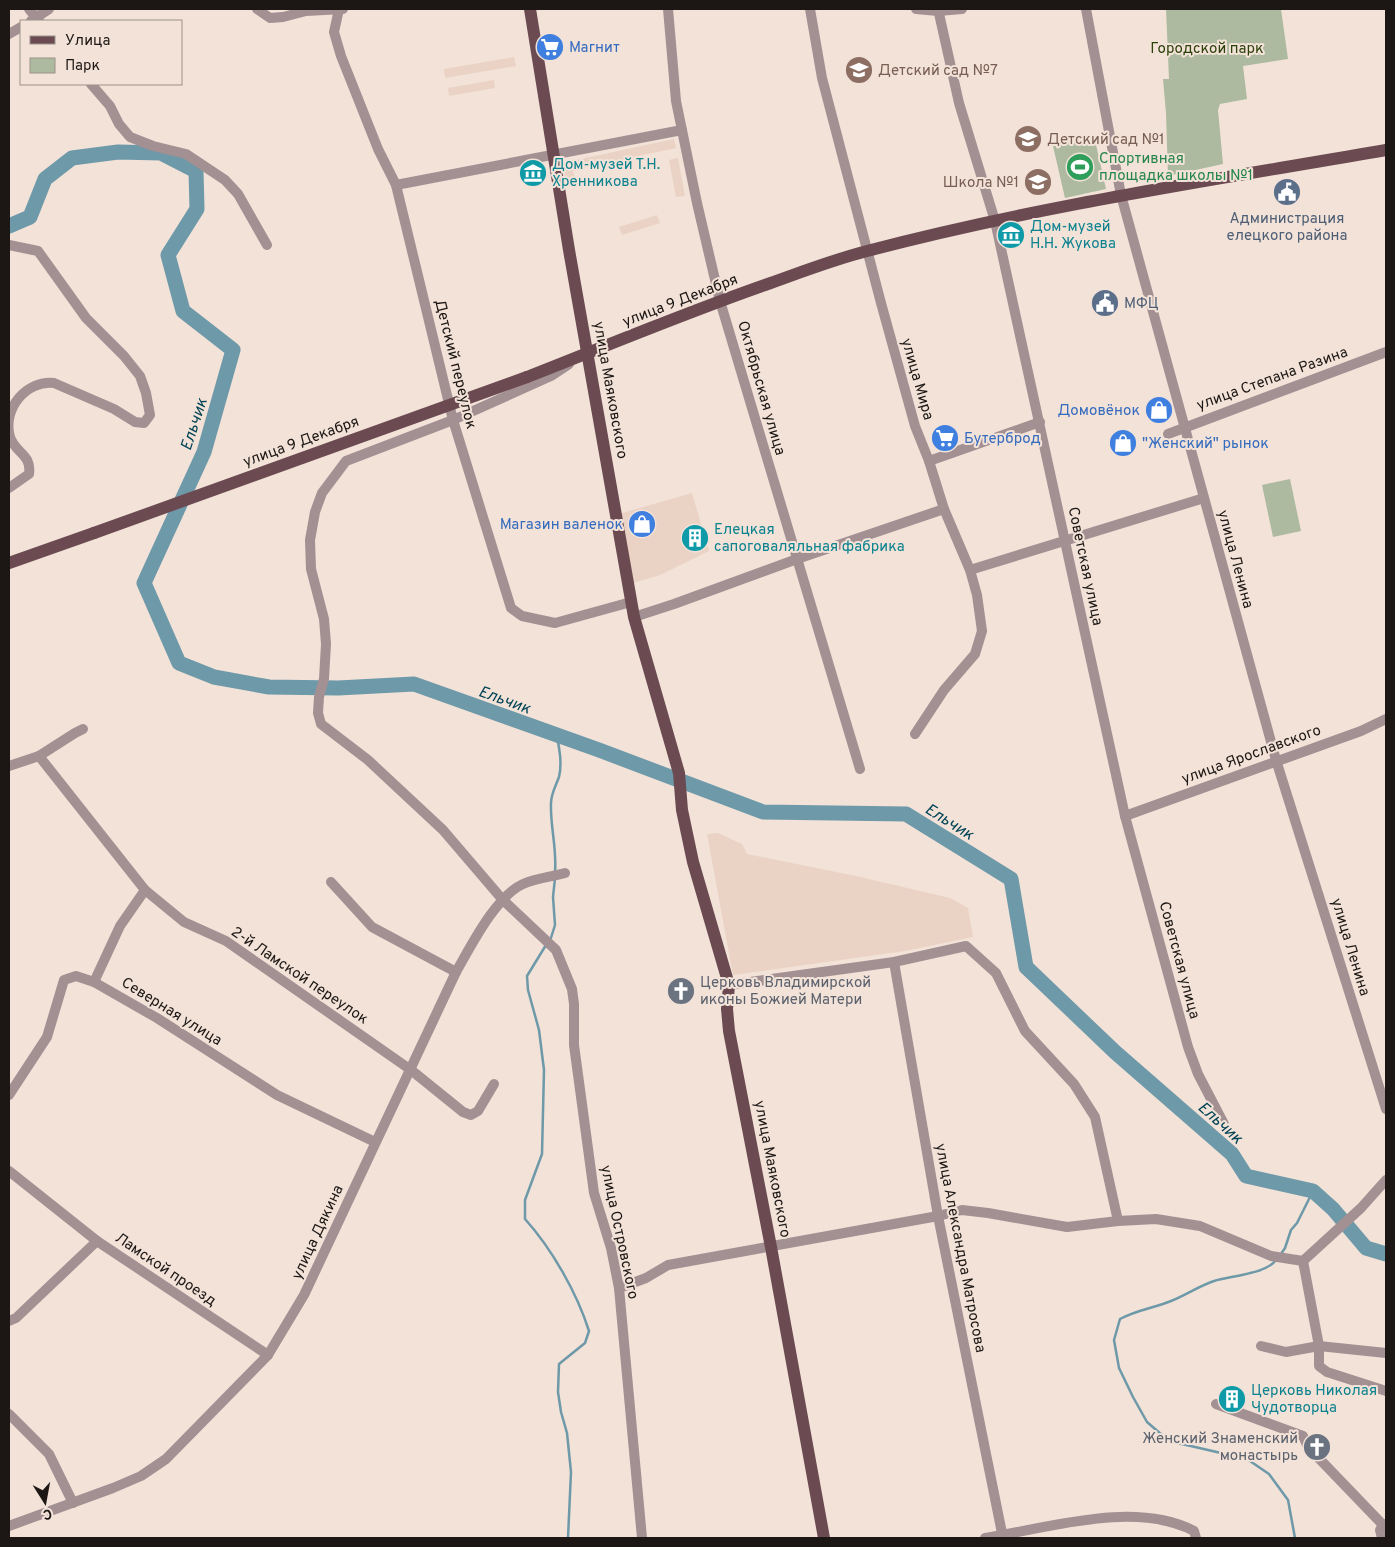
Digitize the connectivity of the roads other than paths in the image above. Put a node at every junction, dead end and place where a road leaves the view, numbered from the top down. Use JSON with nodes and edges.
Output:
{"nodes":[{"id":1,"x":29,"y":9,"type":"edge"},
{"id":2,"x":49,"y":9,"type":"edge"},
{"id":3,"x":257,"y":9,"type":"edge"},
{"id":4,"x":339,"y":9,"type":"edge"},
{"id":5,"x":342,"y":9,"type":"edge"},
{"id":6,"x":530,"y":9,"type":"edge"},
{"id":7,"x":668,"y":9,"type":"edge"},
{"id":8,"x":810,"y":9,"type":"edge"},
{"id":9,"x":916,"y":9,"type":"edge"},
{"id":10,"x":962,"y":9,"type":"edge"},
{"id":11,"x":1086,"y":9,"type":"edge"},
{"id":12,"x":938,"y":10,"type":"edge"},
{"id":13,"x":35,"y":20,"type":"edge"},
{"id":14,"x":92,"y":85,"type":"edge"},
{"id":15,"x":682,"y":130,"type":"junction"},
{"id":16,"x":1386,"y":150,"type":"edge"},
{"id":17,"x":553,"y":155,"type":"junction"},
{"id":18,"x":396,"y":185,"type":"junction"},
{"id":19,"x":1121,"y":195,"type":"junction"},
{"id":20,"x":995,"y":221,"type":"junction"},
{"id":21,"x":9,"y":245,"type":"edge"},
{"id":22,"x":267,"y":245,"type":"dead end"},
{"id":23,"x":868,"y":251,"type":"junction"},
{"id":24,"x":720,"y":301,"type":"junction"},
{"id":25,"x":1386,"y":352,"type":"edge"},
{"id":26,"x":584,"y":355,"type":"junction"},
{"id":27,"x":10,"y":407,"type":"edge"},
{"id":28,"x":453,"y":420,"type":"junction"},
{"id":29,"x":1040,"y":422,"type":"junction"},
{"id":30,"x":1186,"y":426,"type":"junction"},
{"id":31,"x":1168,"y":434,"type":"dead end"},
{"id":32,"x":929,"y":461,"type":"junction"},
{"id":33,"x":9,"y":488,"type":"edge"},
{"id":34,"x":1204,"y":498,"type":"junction"},
{"id":35,"x":944,"y":509,"type":"junction"},
{"id":36,"x":1064,"y":541,"type":"junction"},
{"id":37,"x":797,"y":559,"type":"junction"},
{"id":38,"x":9,"y":563,"type":"edge"},
{"id":39,"x":970,"y":570,"type":"junction"},
{"id":40,"x":631,"y":602,"type":"junction"},
{"id":41,"x":634,"y":617,"type":"junction"},
{"id":42,"x":1386,"y":719,"type":"edge"},
{"id":43,"x":83,"y":729,"type":"dead end"},
{"id":44,"x":914,"y":734,"type":"dead end"},
{"id":45,"x":39,"y":756,"type":"junction"},
{"id":46,"x":1276,"y":760,"type":"junction"},
{"id":47,"x":9,"y":766,"type":"edge"},
{"id":48,"x":860,"y":769,"type":"dead end"},
{"id":49,"x":1125,"y":816,"type":"junction"},
{"id":50,"x":565,"y":873,"type":"dead end"},
{"id":51,"x":331,"y":882,"type":"dead end"},
{"id":52,"x":145,"y":890,"type":"junction"},
{"id":53,"x":502,"y":899,"type":"junction"},
{"id":54,"x":894,"y":962,"type":"junction"},
{"id":55,"x":456,"y":972,"type":"junction"},
{"id":56,"x":94,"y":982,"type":"junction"},
{"id":57,"x":729,"y":985,"type":"junction"},
{"id":58,"x":411,"y":1070,"type":"junction"},
{"id":59,"x":494,"y":1084,"type":"dead end"},
{"id":60,"x":9,"y":1094,"type":"edge"},
{"id":61,"x":1386,"y":1105,"type":"edge"},
{"id":62,"x":1224,"y":1124,"type":"dead end"},
{"id":63,"x":375,"y":1142,"type":"junction"},
{"id":64,"x":9,"y":1171,"type":"edge"},
{"id":65,"x":1386,"y":1180,"type":"edge"},
{"id":66,"x":938,"y":1216,"type":"junction"},
{"id":67,"x":1118,"y":1221,"type":"junction"},
{"id":68,"x":96,"y":1241,"type":"junction"},
{"id":69,"x":771,"y":1247,"type":"junction"},
{"id":70,"x":1303,"y":1261,"type":"junction"},
{"id":71,"x":619,"y":1288,"type":"junction"},
{"id":72,"x":9,"y":1322,"type":"edge"},
{"id":73,"x":1261,"y":1346,"type":"dead end"},
{"id":74,"x":1319,"y":1346,"type":"junction"},
{"id":75,"x":1386,"y":1353,"type":"edge"},
{"id":76,"x":268,"y":1355,"type":"junction"},
{"id":77,"x":1386,"y":1391,"type":"edge"},
{"id":78,"x":1216,"y":1404,"type":"dead end"},
{"id":79,"x":9,"y":1414,"type":"edge"},
{"id":80,"x":73,"y":1503,"type":"junction"},
{"id":81,"x":1385,"y":1524,"type":"edge"},
{"id":82,"x":9,"y":1526,"type":"edge"},
{"id":83,"x":1003,"y":1537,"type":"edge"},
{"id":84,"x":642,"y":1538,"type":"edge"},
{"id":85,"x":824,"y":1538,"type":"edge"},
{"id":86,"x":985,"y":1538,"type":"edge"},
{"id":87,"x":1196,"y":1538,"type":"edge"},
{"id":88,"x":1382,"y":1538,"type":"edge"}],
"edges":[{"from":1,"to":13,"type":"street"},
{"from":2,"to":13,"type":"street"},
{"from":3,"to":4,"type":"street"},
{"from":4,"to":5,"type":"street"},
{"from":4,"to":18,"type":"street","name":"Детский переулок"},
{"from":6,"to":17,"type":"main road","name":"улица Маяковского"},
{"from":7,"to":15,"type":"street","name":"Октябрьская улица"},
{"from":8,"to":23,"type":"street","name":"улица Мира"},
{"from":9,"to":12,"type":"street"},
{"from":10,"to":12,"type":"street"},
{"from":11,"to":19,"type":"street","name":"улица Ленина"},
{"from":12,"to":20,"type":"street","name":"Советская улица"},
{"from":14,"to":22,"type":"street"},
{"from":15,"to":17,"type":"street"},
{"from":15,"to":24,"type":"street","name":"Октябрьская улица"},
{"from":16,"to":19,"type":"main road","name":"улица 9 Декабря"},
{"from":17,"to":18,"type":"street"},
{"from":17,"to":26,"type":"main road","name":"улица Маяковского"},
{"from":18,"to":28,"type":"street","name":"Детский переулок"},
{"from":19,"to":20,"type":"main road","name":"улица 9 Декабря"},
{"from":19,"to":30,"type":"street","name":"улица Ленина"},
{"from":20,"to":23,"type":"main road","name":"улица 9 Декабря"},
{"from":20,"to":29,"type":"street","name":"Советская улица"},
{"from":21,"to":27,"type":"street"},
{"from":23,"to":24,"type":"main road","name":"улица 9 Декабря"},
{"from":23,"to":32,"type":"street","name":"улица Мира"},
{"from":24,"to":26,"type":"main road","name":"улица 9 Декабря"},
{"from":24,"to":37,"type":"street","name":"Октябрьская улица"},
{"from":25,"to":30,"type":"street","name":"улица Степана Разина"},
{"from":26,"to":28,"type":"street","name":"улица Островского"},
{"from":26,"to":38,"type":"main road","name":"улица 9 Декабря","bridge":true},
{"from":26,"to":40,"type":"main road","name":"улица Маяковского"},
{"from":27,"to":33,"type":"street"},
{"from":28,"to":40,"type":"street","name":"Детский переулок"},
{"from":28,"to":53,"type":"street","name":"улица Островского"},
{"from":29,"to":32,"type":"street"},
{"from":29,"to":36,"type":"street","name":"Советская улица"},
{"from":30,"to":31,"type":"street","name":"улица Степана Разина"},
{"from":30,"to":34,"type":"street","name":"улица Ленина"},
{"from":32,"to":35,"type":"street","name":"улица Мира"},
{"from":34,"to":36,"type":"street"},
{"from":34,"to":46,"type":"street","name":"улица Ленина"},
{"from":35,"to":37,"type":"street"},
{"from":35,"to":39,"type":"street","name":"улица Мира"},
{"from":36,"to":39,"type":"street"},
{"from":36,"to":49,"type":"street","name":"Советская улица"},
{"from":37,"to":41,"type":"street"},
{"from":37,"to":48,"type":"street","name":"Октябрьская улица"},
{"from":39,"to":44,"type":"street","name":"улица Мира"},
{"from":40,"to":41,"type":"main road","name":"улица Маяковского"},
{"from":41,"to":57,"type":"main road","name":"улица Маяковского"},
{"from":42,"to":46,"type":"street","name":"улица Ярославского"},
{"from":43,"to":45,"type":"street"},
{"from":45,"to":47,"type":"street"},
{"from":45,"to":52,"type":"street","name":"2-й Ламской переулок"},
{"from":46,"to":49,"type":"street","name":"улица Ярославского"},
{"from":46,"to":61,"type":"street","name":"улица Ленина"},
{"from":49,"to":62,"type":"street","name":"Советская улица"},
{"from":50,"to":53,"type":"street","name":"улица Дякина"},
{"from":51,"to":55,"type":"street"},
{"from":52,"to":56,"type":"street"},
{"from":52,"to":58,"type":"street","name":"2-й Ламской переулок"},
{"from":53,"to":55,"type":"street","name":"улица Дякина"},
{"from":53,"to":71,"type":"street","name":"улица Островского"},
{"from":54,"to":57,"type":"street"},
{"from":54,"to":66,"type":"street","name":"улица Александра Матросова"},
{"from":54,"to":67,"type":"street"},
{"from":55,"to":58,"type":"street","name":"улица Дякина"},
{"from":56,"to":60,"type":"street","name":"Северная улица"},
{"from":56,"to":63,"type":"street","name":"Северная улица"},
{"from":57,"to":69,"type":"main road","name":"улица Маяковского"},
{"from":58,"to":59,"type":"street","name":"2-й Ламской переулок"},
{"from":58,"to":63,"type":"street","name":"улица Дякина"},
{"from":63,"to":76,"type":"street","name":"улица Дякина"},
{"from":64,"to":68,"type":"street"},
{"from":65,"to":70,"type":"street"},
{"from":66,"to":67,"type":"street"},
{"from":66,"to":69,"type":"street"},
{"from":66,"to":83,"type":"street","name":"улица Александра Матросова"},
{"from":67,"to":70,"type":"street"},
{"from":68,"to":72,"type":"street","name":"Ламской проезд"},
{"from":68,"to":76,"type":"street","name":"Ламской проезд"},
{"from":69,"to":71,"type":"street"},
{"from":69,"to":85,"type":"main road","name":"улица Маяковского"},
{"from":70,"to":74,"type":"street"},
{"from":71,"to":84,"type":"street","name":"улица Островского"},
{"from":73,"to":74,"type":"street"},
{"from":74,"to":75,"type":"street"},
{"from":74,"to":77,"type":"street"},
{"from":76,"to":80,"type":"street","name":"улица Дякина"},
{"from":78,"to":81,"type":"street"},
{"from":79,"to":80,"type":"street"},
{"from":80,"to":82,"type":"street","name":"улица Дякина"},
{"from":81,"to":88,"type":"street"},
{"from":83,"to":86,"type":"street"},
{"from":83,"to":87,"type":"street"}]}
